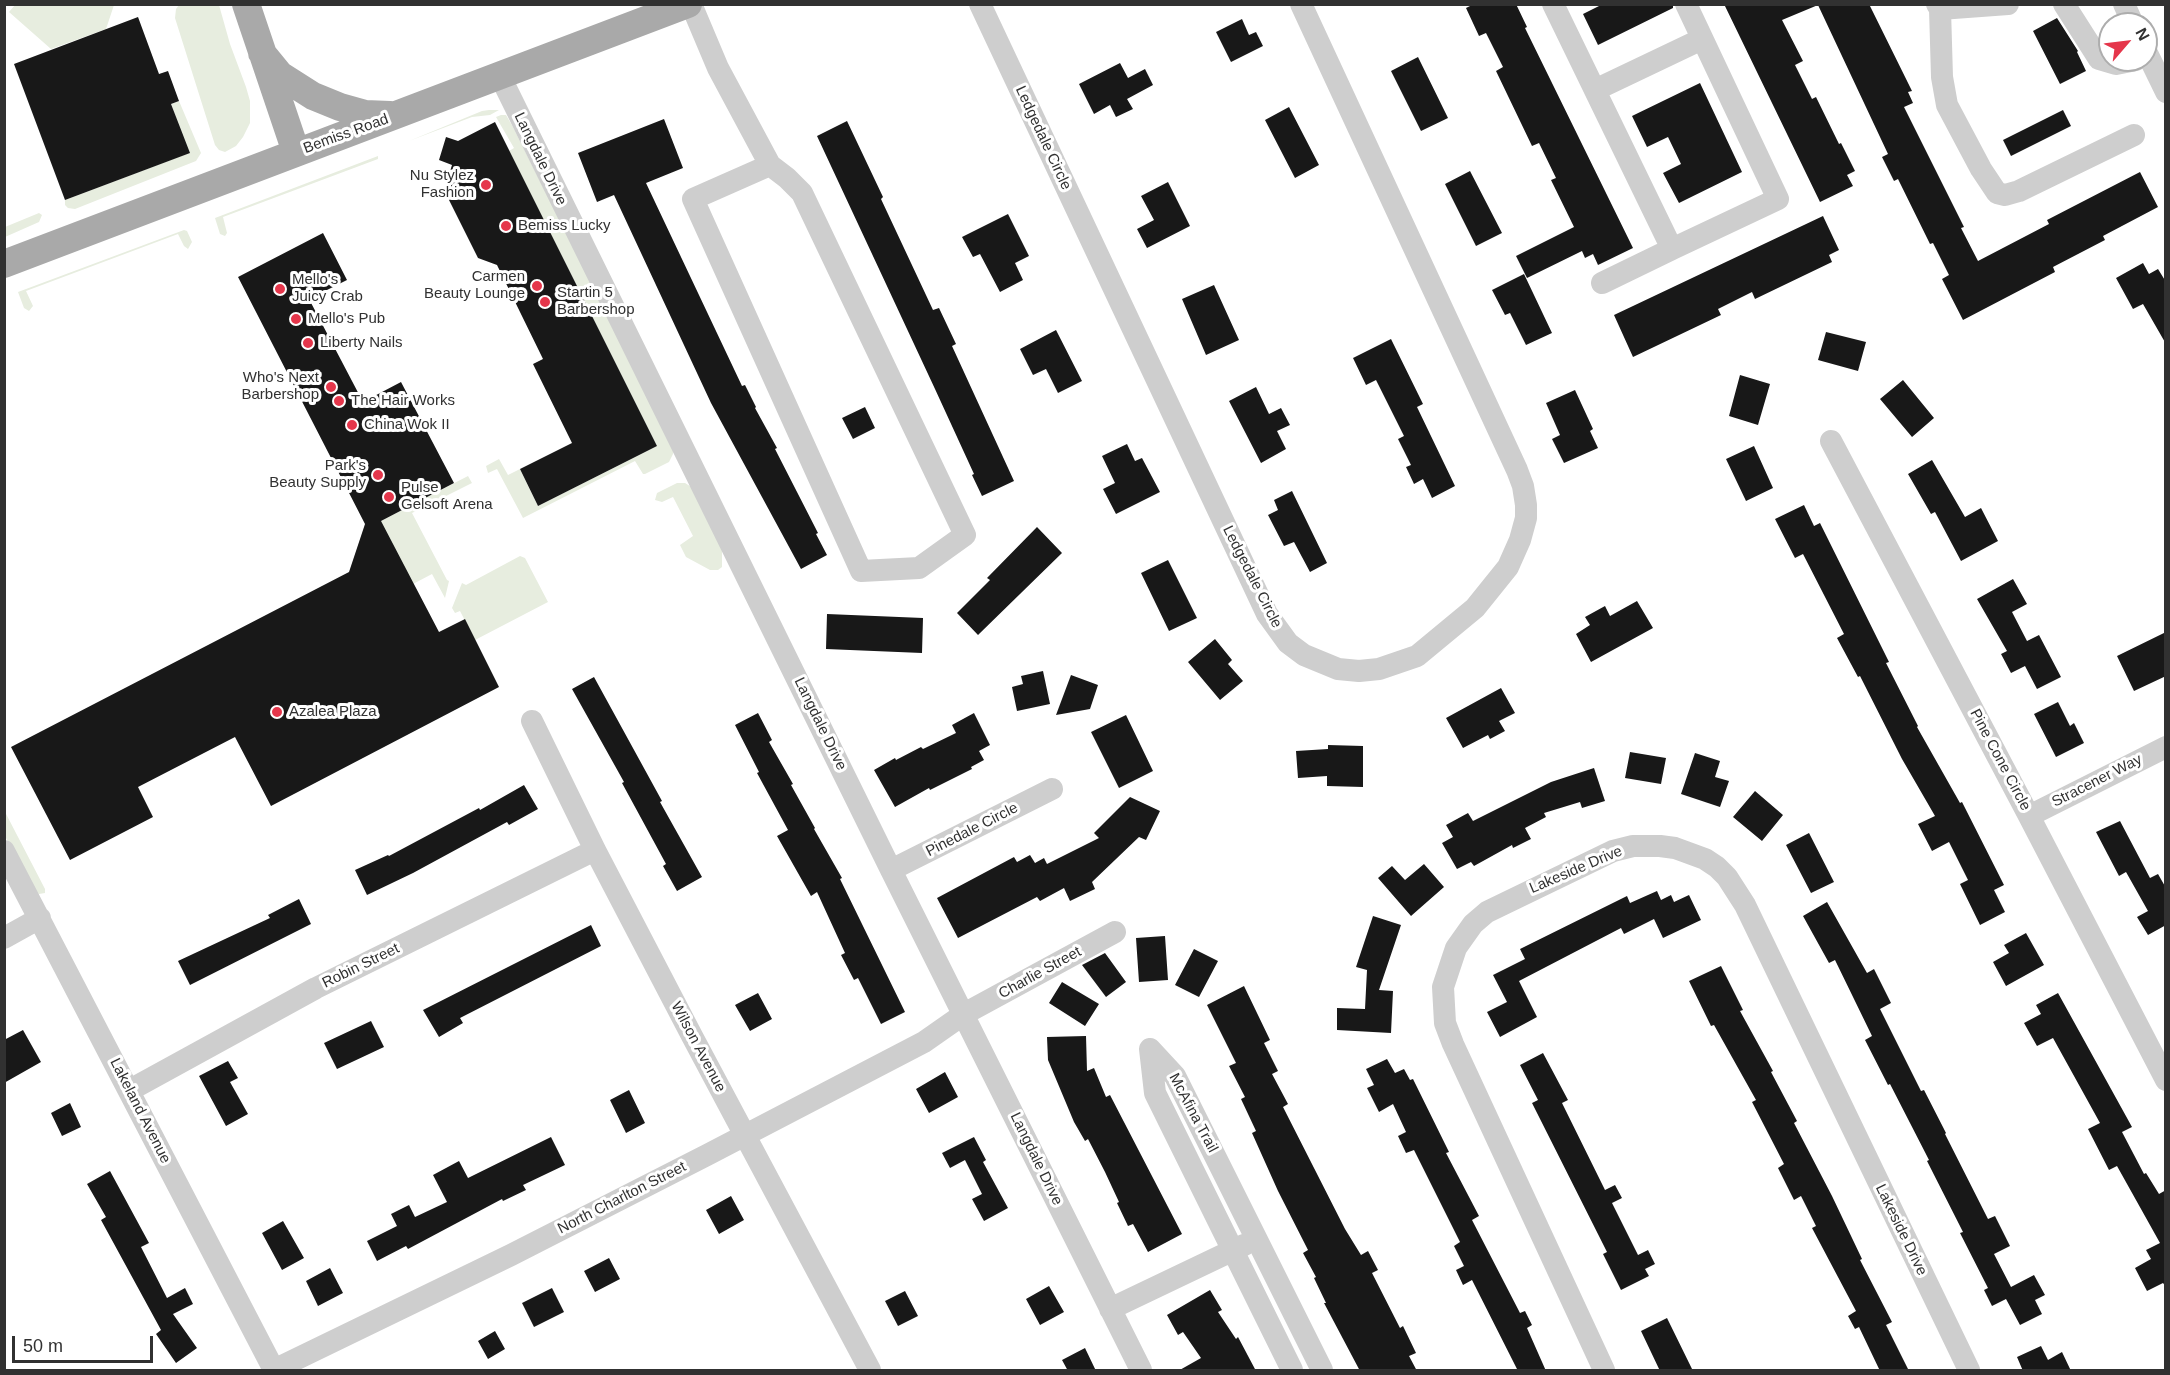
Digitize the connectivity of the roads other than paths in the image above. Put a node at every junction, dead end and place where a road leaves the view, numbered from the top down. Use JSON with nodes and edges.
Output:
{"nodes":[{"id":1,"x":246,"y":4,"type":"edge"},
{"id":2,"x":689,"y":4,"type":"edge"},
{"id":3,"x":980,"y":4,"type":"edge"},
{"id":4,"x":1301,"y":4,"type":"edge"},
{"id":5,"x":1553,"y":4,"type":"edge"},
{"id":6,"x":1686,"y":4,"type":"edge"},
{"id":7,"x":2008,"y":4,"type":"edge"},
{"id":8,"x":2064,"y":4,"type":"edge"},
{"id":9,"x":1939,"y":7,"type":"edge"},
{"id":10,"x":1702,"y":39,"type":"junction"},
{"id":11,"x":262,"y":53,"type":"junction"},
{"id":12,"x":2098,"y":58,"type":"edge"},
{"id":13,"x":2154,"y":72,"type":"edge"},
{"id":14,"x":500,"y":76,"type":"junction"},
{"id":15,"x":1595,"y":90,"type":"junction"},
{"id":16,"x":2166,"y":92,"type":"edge"},
{"id":17,"x":398,"y":115,"type":"junction"},
{"id":18,"x":2134,"y":135,"type":"dead end"},
{"id":19,"x":296,"y":152,"type":"junction"},
{"id":20,"x":770,"y":165,"type":"junction"},
{"id":21,"x":1672,"y":249,"type":"junction"},
{"id":22,"x":4,"y":264,"type":"edge"},
{"id":23,"x":1602,"y":283,"type":"dead end"},
{"id":24,"x":1831,"y":441,"type":"dead end"},
{"id":25,"x":532,"y":721,"type":"dead end"},
{"id":26,"x":2166,"y":747,"type":"edge"},
{"id":27,"x":1052,"y":789,"type":"dead end"},
{"id":28,"x":2029,"y":816,"type":"junction"},
{"id":29,"x":595,"y":850,"type":"junction"},
{"id":30,"x":4,"y":851,"type":"edge"},
{"id":31,"x":891,"y":870,"type":"junction"},
{"id":32,"x":40,"y":918,"type":"junction"},
{"id":33,"x":1115,"y":932,"type":"dead end"},
{"id":34,"x":4,"y":938,"type":"edge"},
{"id":35,"x":964,"y":1014,"type":"junction"},
{"id":36,"x":2166,"y":1080,"type":"edge"},
{"id":37,"x":130,"y":1090,"type":"junction"},
{"id":38,"x":744,"y":1134,"type":"junction"},
{"id":39,"x":1211,"y":1145,"type":"junction"},
{"id":40,"x":1187,"y":1157,"type":"junction"},
{"id":41,"x":1257,"y":1239,"type":"junction"},
{"id":42,"x":1233,"y":1250,"type":"junction"},
{"id":43,"x":1110,"y":1309,"type":"junction"},
{"id":44,"x":1294,"y":1315,"type":"junction"},
{"id":45,"x":1270,"y":1327,"type":"junction"},
{"id":46,"x":274,"y":1370,"type":"edge"},
{"id":47,"x":870,"y":1371,"type":"edge"},
{"id":48,"x":1141,"y":1371,"type":"edge"},
{"id":49,"x":1292,"y":1371,"type":"edge"},
{"id":50,"x":1322,"y":1371,"type":"edge"},
{"id":51,"x":1604,"y":1371,"type":"edge"},
{"id":52,"x":1969,"y":1371,"type":"edge"}],
"edges":[{"from":1,"to":11,"type":"main road"},
{"from":2,"to":14,"type":"main road","name":"Bemiss Road"},
{"from":2,"to":20,"type":"street"},
{"from":3,"to":4,"type":"street","name":"Ledgedale Circle"},
{"from":5,"to":15,"type":"street"},
{"from":6,"to":10,"type":"street"},
{"from":7,"to":9,"type":"street"},
{"from":8,"to":12,"type":"street"},
{"from":9,"to":18,"type":"street"},
{"from":10,"to":15,"type":"street"},
{"from":10,"to":21,"type":"street"},
{"from":11,"to":17,"type":"main road"},
{"from":11,"to":19,"type":"main road"},
{"from":13,"to":16,"type":"street"},
{"from":14,"to":17,"type":"main road","name":"Bemiss Road"},
{"from":14,"to":31,"type":"street","name":"Langdale Drive"},
{"from":15,"to":21,"type":"street"},
{"from":17,"to":19,"type":"main road","name":"Bemiss Road"},
{"from":19,"to":22,"type":"main road","name":"Bemiss Road"},
{"from":20,"to":20,"type":"street"},
{"from":21,"to":23,"type":"street"},
{"from":24,"to":28,"type":"street","name":"Pine Cone Circle"},
{"from":25,"to":29,"type":"street","name":"Wilson Avenue"},
{"from":26,"to":28,"type":"street","name":"Stracener Way"},
{"from":27,"to":31,"type":"street","name":"Pinedale Circle"},
{"from":28,"to":36,"type":"street","name":"Pine Cone Circle"},
{"from":29,"to":37,"type":"street","name":"Robin Street"},
{"from":29,"to":38,"type":"street","name":"Wilson Avenue"},
{"from":30,"to":32,"type":"street","name":"Lakeland Avenue"},
{"from":31,"to":35,"type":"street","name":"Langdale Drive"},
{"from":32,"to":34,"type":"street"},
{"from":32,"to":37,"type":"street","name":"Lakeland Avenue"},
{"from":33,"to":35,"type":"street","name":"Charlie Street"},
{"from":35,"to":38,"type":"street","name":"North Charlton Street"},
{"from":35,"to":43,"type":"street","name":"Langdale Drive"},
{"from":37,"to":46,"type":"street","name":"Lakeland Avenue"},
{"from":38,"to":46,"type":"street","name":"North Charlton Street"},
{"from":38,"to":47,"type":"street","name":"Wilson Avenue"},
{"from":39,"to":40,"type":"street"},
{"from":39,"to":40,"type":"street","name":"McAfina Trail"},
{"from":39,"to":41,"type":"street","name":"McAfina Trail"},
{"from":40,"to":42,"type":"street","name":"McAfina Trail"},
{"from":41,"to":42,"type":"street"},
{"from":41,"to":44,"type":"street","name":"McAfina Trail"},
{"from":42,"to":43,"type":"street"},
{"from":42,"to":45,"type":"street","name":"McAfina Trail"},
{"from":43,"to":48,"type":"street","name":"Langdale Drive"},
{"from":44,"to":45,"type":"street"},
{"from":44,"to":50,"type":"street","name":"McAfina Trail"},
{"from":45,"to":49,"type":"street","name":"McAfina Trail"},
{"from":51,"to":52,"type":"street","name":"Lakeside Drive"}]}
